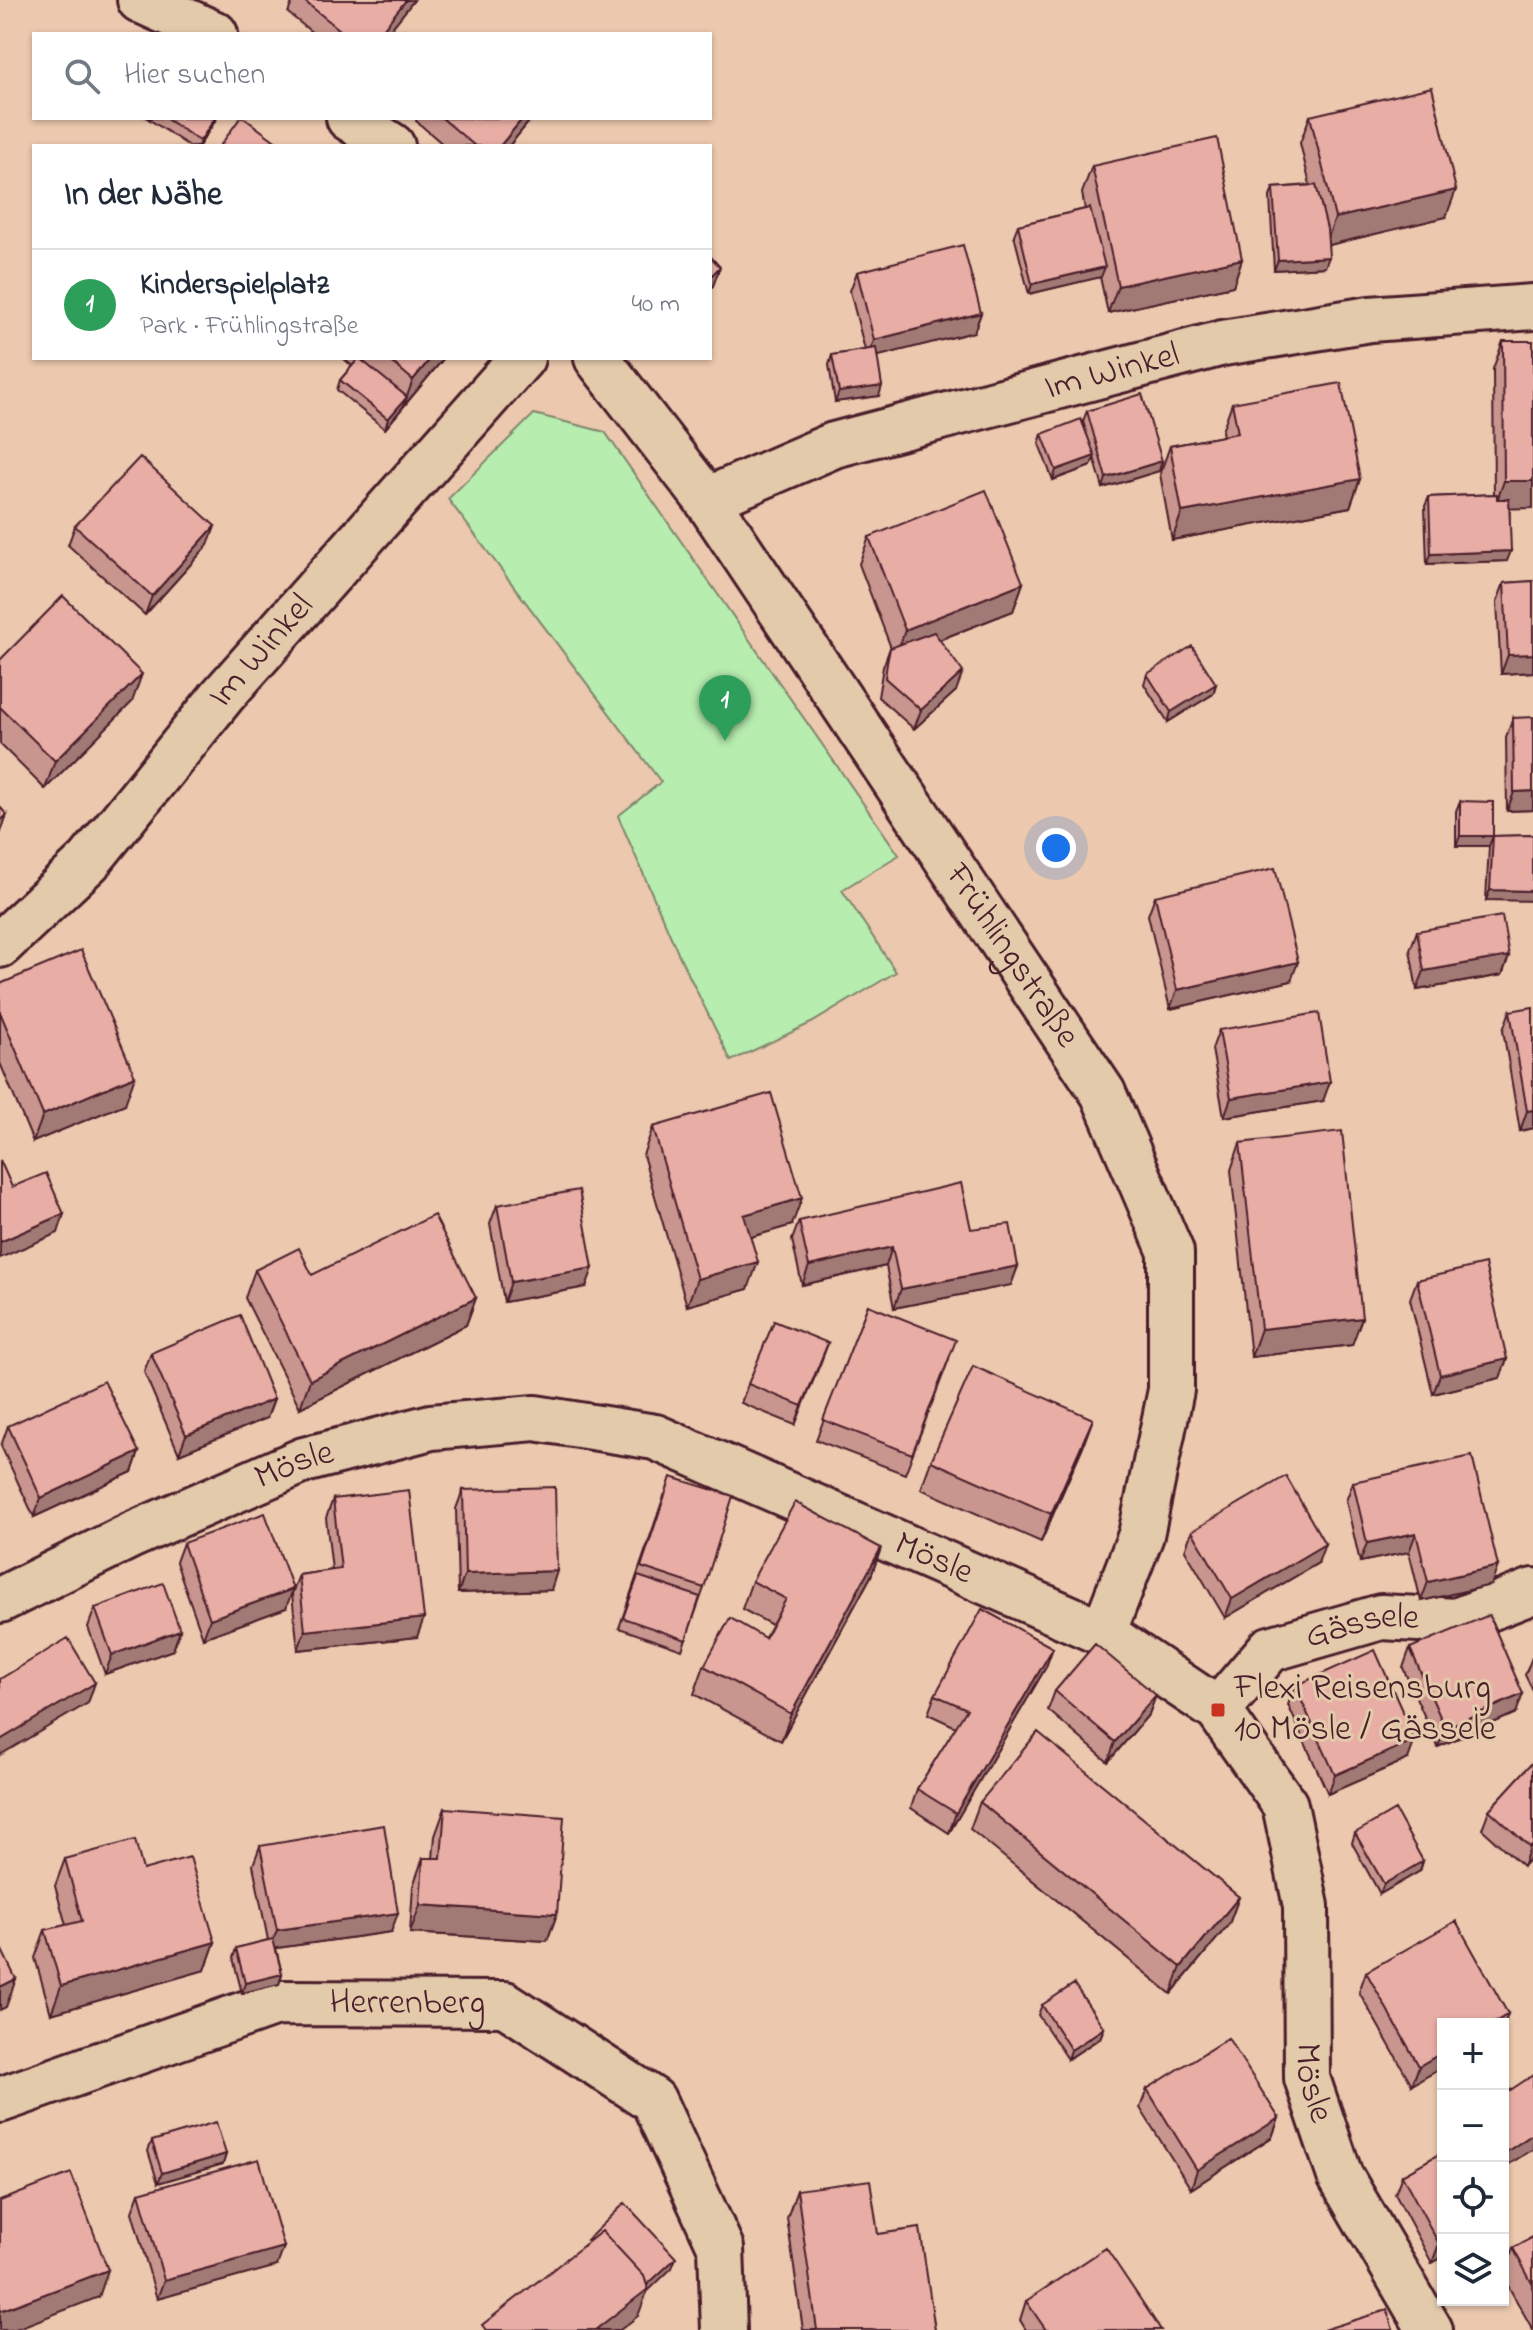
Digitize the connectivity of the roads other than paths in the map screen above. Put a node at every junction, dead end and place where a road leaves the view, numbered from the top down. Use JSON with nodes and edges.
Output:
{"nodes":[{"id":1,"x":140,"y":0,"type":"edge"},
{"id":2,"x":211,"y":32,"type":"edge"},
{"id":3,"x":352,"y":120,"type":"edge"},
{"id":4,"x":389,"y":144,"type":"edge"},
{"id":5,"x":1533,"y":307,"type":"edge"},
{"id":6,"x":520,"y":360,"type":"edge"},
{"id":7,"x":599,"y":360,"type":"edge"},
{"id":8,"x":707,"y":500,"type":"junction"},
{"id":9,"x":0,"y":945,"type":"edge"},
{"id":10,"x":1533,"y":1591,"type":"edge"},
{"id":11,"x":0,"y":1600,"type":"edge"},
{"id":12,"x":1103,"y":1633,"type":"junction"},
{"id":13,"x":1218,"y":1710,"type":"junction"},
{"id":14,"x":0,"y":2100,"type":"edge"},
{"id":15,"x":724,"y":2330,"type":"edge"},
{"id":16,"x":1430,"y":2330,"type":"edge"}],
"edges":[{"from":1,"to":2,"type":"street"},
{"from":3,"to":4,"type":"street"},
{"from":5,"to":8,"type":"street","name":"Im Winkel"},
{"from":6,"to":9,"type":"street","name":"Im Winkel"},
{"from":7,"to":8,"type":"street","name":"Frühlingstraße"},
{"from":8,"to":12,"type":"street","name":"Frühlingstraße"},
{"from":10,"to":13,"type":"street","name":"Gässele"},
{"from":11,"to":12,"type":"street","name":"Mösle"},
{"from":12,"to":13,"type":"street","name":"Mösle"},
{"from":13,"to":16,"type":"street","name":"Mösle"},
{"from":14,"to":15,"type":"street","name":"Herrenberg"}]}
